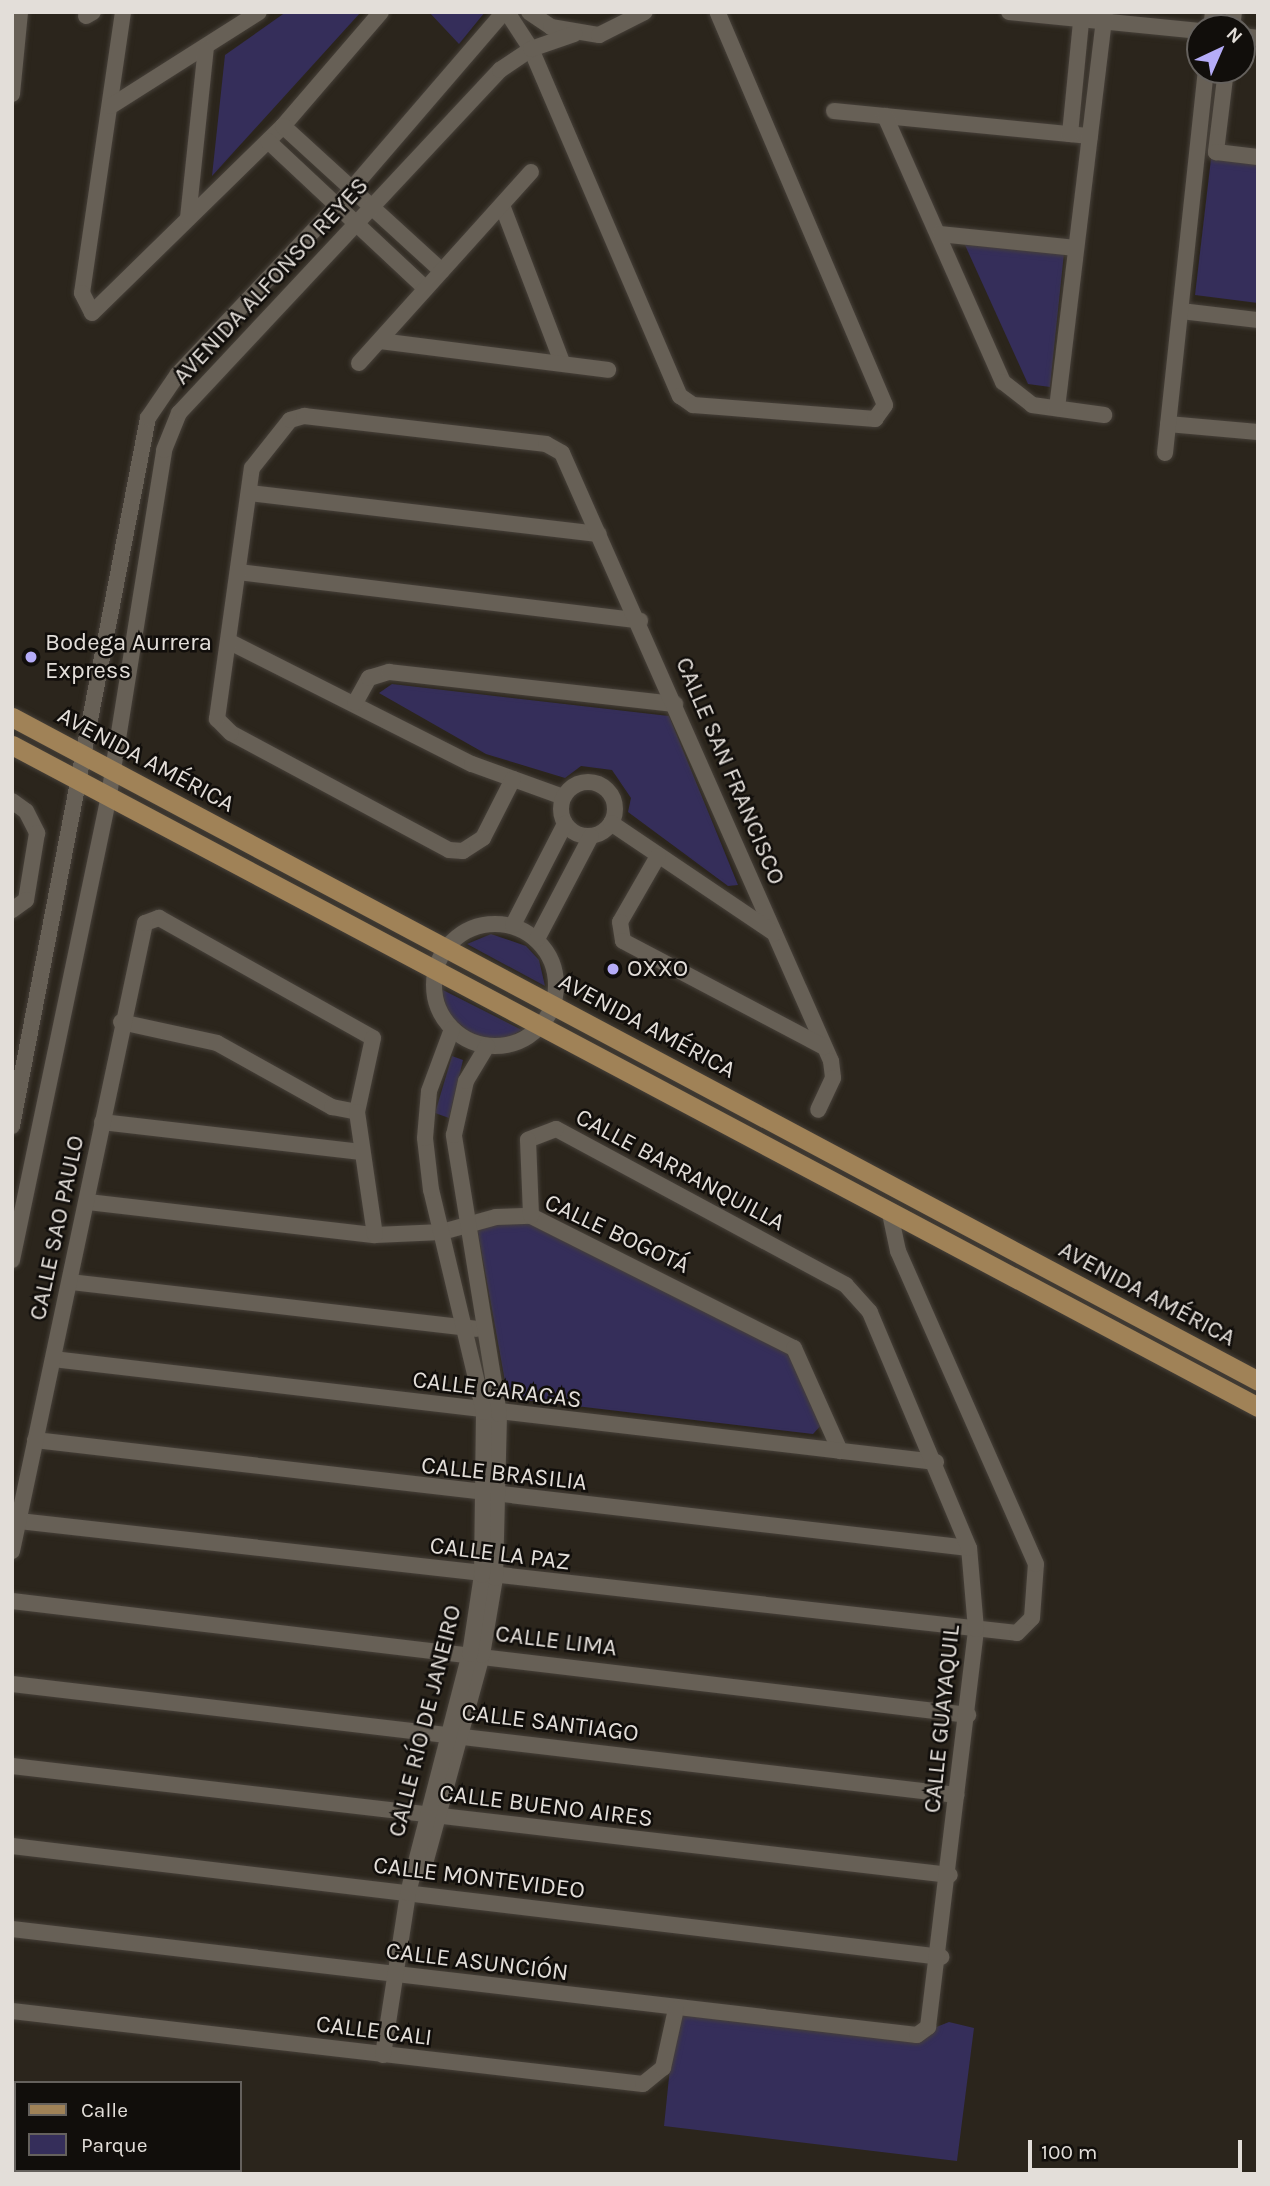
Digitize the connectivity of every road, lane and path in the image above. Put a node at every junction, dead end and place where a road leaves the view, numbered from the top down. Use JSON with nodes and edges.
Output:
{"nodes":[{"id":1,"x":20,"y":12,"type":"edge"},
{"id":2,"x":122,"y":12,"type":"edge"},
{"id":3,"x":259,"y":12,"type":"edge"},
{"id":4,"x":382,"y":12,"type":"edge"},
{"id":5,"x":505,"y":12,"type":"edge"},
{"id":6,"x":529,"y":12,"type":"edge"},
{"id":7,"x":645,"y":12,"type":"edge"},
{"id":8,"x":717,"y":12,"type":"edge"},
{"id":9,"x":1009,"y":12,"type":"edge"},
{"id":10,"x":1081,"y":16,"type":"edge"},
{"id":11,"x":1105,"y":17,"type":"edge"},
{"id":12,"x":1186,"y":30,"type":"edge"},
{"id":13,"x":574,"y":34,"type":"junction"},
{"id":14,"x":206,"y":48,"type":"junction"},
{"id":15,"x":531,"y":48,"type":"junction"},
{"id":16,"x":1205,"y":84,"type":"edge"},
{"id":17,"x":1224,"y":84,"type":"edge"},
{"id":18,"x":12,"y":94,"type":"edge"},
{"id":19,"x":111,"y":106,"type":"junction"},
{"id":20,"x":834,"y":111,"type":"dead end"},
{"id":21,"x":885,"y":116,"type":"junction"},
{"id":22,"x":283,"y":126,"type":"junction"},
{"id":23,"x":1070,"y":134,"type":"junction"},
{"id":24,"x":1090,"y":136,"type":"junction"},
{"id":25,"x":268,"y":141,"type":"junction"},
{"id":26,"x":1258,"y":157,"type":"edge"},
{"id":27,"x":531,"y":172,"type":"dead end"},
{"id":28,"x":352,"y":189,"type":"junction"},
{"id":29,"x":502,"y":205,"type":"junction"},
{"id":30,"x":337,"y":206,"type":"junction"},
{"id":31,"x":372,"y":208,"type":"junction"},
{"id":32,"x":188,"y":218,"type":"junction"},
{"id":33,"x":356,"y":224,"type":"junction"},
{"id":34,"x":940,"y":234,"type":"junction"},
{"id":35,"x":1076,"y":247,"type":"junction"},
{"id":36,"x":442,"y":271,"type":"junction"},
{"id":37,"x":426,"y":289,"type":"junction"},
{"id":38,"x":1181,"y":312,"type":"junction"},
{"id":39,"x":1258,"y":320,"type":"edge"},
{"id":40,"x":380,"y":341,"type":"junction"},
{"id":41,"x":208,"y":343,"type":"junction"},
{"id":42,"x":226,"y":359,"type":"junction"},
{"id":43,"x":562,"y":362,"type":"junction"},
{"id":44,"x":359,"y":363,"type":"dead end"},
{"id":45,"x":608,"y":370,"type":"dead end"},
{"id":46,"x":1057,"y":408,"type":"junction"},
{"id":47,"x":1104,"y":415,"type":"dead end"},
{"id":48,"x":1168,"y":424,"type":"junction"},
{"id":49,"x":1258,"y":432,"type":"edge"},
{"id":50,"x":1165,"y":453,"type":"dead end"},
{"id":51,"x":249,"y":494,"type":"junction"},
{"id":52,"x":599,"y":534,"type":"junction"},
{"id":53,"x":238,"y":572,"type":"junction"},
{"id":54,"x":640,"y":621,"type":"junction"},
{"id":55,"x":228,"y":641,"type":"junction"},
{"id":56,"x":355,"y":702,"type":"junction"},
{"id":57,"x":676,"y":704,"type":"junction"},
{"id":58,"x":12,"y":717,"type":"edge"},
{"id":59,"x":12,"y":745,"type":"edge"},
{"id":60,"x":87,"y":757,"type":"junction"},
{"id":61,"x":114,"y":769,"type":"junction"},
{"id":62,"x":513,"y":779,"type":"junction"},
{"id":63,"x":82,"y":782,"type":"junction"},
{"id":64,"x":109,"y":795,"type":"junction"},
{"id":65,"x":563,"y":797,"type":"junction"},
{"id":66,"x":12,"y":801,"type":"edge"},
{"id":67,"x":611,"y":823,"type":"junction"},
{"id":68,"x":565,"y":824,"type":"junction"},
{"id":69,"x":591,"y":836,"type":"junction"},
{"id":70,"x":658,"y":856,"type":"junction"},
{"id":71,"x":530,"y":892,"type":"junction"},
{"id":72,"x":554,"y":905,"type":"junction"},
{"id":73,"x":12,"y":910,"type":"edge"},
{"id":74,"x":513,"y":925,"type":"junction"},
{"id":75,"x":774,"y":933,"type":"junction"},
{"id":76,"x":537,"y":939,"type":"junction"},
{"id":77,"x":446,"y":947,"type":"junction"},
{"id":78,"x":435,"y":969,"type":"junction"},
{"id":79,"x":554,"y":1004,"type":"junction"},
{"id":80,"x":121,"y":1023,"type":"junction"},
{"id":81,"x":542,"y":1025,"type":"junction"},
{"id":82,"x":452,"y":1029,"type":"junction"},
{"id":83,"x":487,"y":1046,"type":"junction"},
{"id":84,"x":824,"y":1047,"type":"junction"},
{"id":85,"x":818,"y":1110,"type":"dead end"},
{"id":86,"x":357,"y":1112,"type":"junction"},
{"id":87,"x":102,"y":1122,"type":"junction"},
{"id":88,"x":12,"y":1126,"type":"edge"},
{"id":89,"x":454,"y":1136,"type":"junction"},
{"id":90,"x":425,"y":1138,"type":"junction"},
{"id":91,"x":361,"y":1152,"type":"junction"},
{"id":92,"x":878,"y":1176,"type":"junction"},
{"id":93,"x":866,"y":1199,"type":"junction"},
{"id":94,"x":88,"y":1202,"type":"junction"},
{"id":95,"x":890,"y":1212,"type":"junction"},
{"id":96,"x":531,"y":1216,"type":"junction"},
{"id":97,"x":465,"y":1223,"type":"junction"},
{"id":98,"x":442,"y":1232,"type":"junction"},
{"id":99,"x":375,"y":1235,"type":"junction"},
{"id":100,"x":12,"y":1260,"type":"edge"},
{"id":101,"x":71,"y":1282,"type":"junction"},
{"id":102,"x":870,"y":1312,"type":"joint"},
{"id":103,"x":474,"y":1329,"type":"junction"},
{"id":104,"x":53,"y":1359,"type":"junction"},
{"id":105,"x":1258,"y":1381,"type":"edge"},
{"id":106,"x":1258,"y":1407,"type":"edge"},
{"id":107,"x":491,"y":1413,"type":"junction"},
{"id":108,"x":35,"y":1440,"type":"junction"},
{"id":109,"x":840,"y":1451,"type":"junction"},
{"id":110,"x":936,"y":1462,"type":"junction"},
{"id":111,"x":492,"y":1496,"type":"junction"},
{"id":112,"x":19,"y":1521,"type":"junction"},
{"id":113,"x":969,"y":1548,"type":"junction"},
{"id":114,"x":12,"y":1551,"type":"edge"},
{"id":115,"x":489,"y":1576,"type":"junction"},
{"id":116,"x":12,"y":1601,"type":"edge"},
{"id":117,"x":976,"y":1629,"type":"junction"},
{"id":118,"x":476,"y":1655,"type":"junction"},
{"id":119,"x":12,"y":1684,"type":"edge"},
{"id":120,"x":968,"y":1715,"type":"junction"},
{"id":121,"x":454,"y":1734,"type":"junction"},
{"id":122,"x":12,"y":1766,"type":"edge"},
{"id":123,"x":957,"y":1796,"type":"junction"},
{"id":124,"x":430,"y":1816,"type":"junction"},
{"id":125,"x":12,"y":1846,"type":"edge"},
{"id":126,"x":950,"y":1875,"type":"junction"},
{"id":127,"x":413,"y":1893,"type":"junction"},
{"id":128,"x":12,"y":1929,"type":"edge"},
{"id":129,"x":941,"y":1957,"type":"junction"},
{"id":130,"x":397,"y":1975,"type":"junction"},
{"id":131,"x":676,"y":2008,"type":"junction"},
{"id":132,"x":12,"y":2011,"type":"edge"},
{"id":133,"x":932,"y":2022,"type":"joint"},
{"id":134,"x":388,"y":2055,"type":"junction"}],
"edges":[{"from":1,"to":18,"type":"street"},
{"from":2,"to":19,"type":"street"},
{"from":3,"to":14,"type":"street"},
{"from":4,"to":22,"type":"street"},
{"from":5,"to":15,"type":"street"},
{"from":5,"to":28,"type":"street","name":"AVENIDA ALFONSO REYES"},
{"from":6,"to":13,"type":"street"},
{"from":7,"to":13,"type":"street","name":"AVENIDA ALFONSO REYES"},
{"from":8,"to":15,"type":"street"},
{"from":9,"to":10,"type":"street"},
{"from":10,"to":11,"type":"street"},
{"from":10,"to":23,"type":"street"},
{"from":11,"to":12,"type":"street"},
{"from":11,"to":24,"type":"street"},
{"from":13,"to":15,"type":"street","name":"AVENIDA ALFONSO REYES"},
{"from":14,"to":19,"type":"street"},
{"from":14,"to":32,"type":"street"},
{"from":15,"to":31,"type":"street","name":"AVENIDA ALFONSO REYES"},
{"from":16,"to":38,"type":"street"},
{"from":17,"to":26,"type":"street"},
{"from":19,"to":32,"type":"street"},
{"from":20,"to":21,"type":"street"},
{"from":21,"to":23,"type":"street"},
{"from":21,"to":34,"type":"street"},
{"from":22,"to":25,"type":"street"},
{"from":22,"to":28,"type":"street"},
{"from":23,"to":24,"type":"street"},
{"from":24,"to":35,"type":"street"},
{"from":25,"to":30,"type":"street"},
{"from":25,"to":32,"type":"street"},
{"from":27,"to":29,"type":"street"},
{"from":28,"to":30,"type":"street","name":"AVENIDA ALFONSO REYES"},
{"from":28,"to":31,"type":"street"},
{"from":29,"to":36,"type":"street"},
{"from":29,"to":43,"type":"street"},
{"from":30,"to":33,"type":"street"},
{"from":30,"to":41,"type":"street","name":"AVENIDA ALFONSO REYES"},
{"from":31,"to":33,"type":"street","name":"AVENIDA ALFONSO REYES"},
{"from":31,"to":36,"type":"street"},
{"from":33,"to":37,"type":"street"},
{"from":33,"to":42,"type":"street","name":"AVENIDA ALFONSO REYES"},
{"from":34,"to":35,"type":"street"},
{"from":34,"to":46,"type":"street"},
{"from":35,"to":46,"type":"street"},
{"from":36,"to":37,"type":"street"},
{"from":37,"to":40,"type":"street"},
{"from":38,"to":39,"type":"street"},
{"from":38,"to":48,"type":"street"},
{"from":40,"to":43,"type":"street"},
{"from":40,"to":44,"type":"street"},
{"from":41,"to":42,"type":"street"},
{"from":41,"to":60,"type":"street","name":"AVENIDA ALFONSO REYES"},
{"from":42,"to":61,"type":"street","name":"AVENIDA ALFONSO REYES"},
{"from":43,"to":45,"type":"street"},
{"from":46,"to":47,"type":"street"},
{"from":48,"to":49,"type":"street"},
{"from":48,"to":50,"type":"street"},
{"from":51,"to":52,"type":"street"},
{"from":51,"to":52,"type":"street","name":"CALLE SAN FRANCISCO"},
{"from":51,"to":53,"type":"street"},
{"from":52,"to":54,"type":"street","name":"CALLE SAN FRANCISCO"},
{"from":53,"to":54,"type":"street"},
{"from":53,"to":55,"type":"street"},
{"from":54,"to":57,"type":"street","name":"CALLE SAN FRANCISCO"},
{"from":55,"to":56,"type":"street"},
{"from":55,"to":62,"type":"street"},
{"from":56,"to":57,"type":"street"},
{"from":56,"to":62,"type":"street"},
{"from":57,"to":75,"type":"street","name":"CALLE SAN FRANCISCO"},
{"from":58,"to":60,"type":"main road","name":"AVENIDA AMÉRICA"},
{"from":59,"to":63,"type":"main road","name":"AVENIDA AMÉRICA"},
{"from":60,"to":61,"type":"main road","name":"AVENIDA AMÉRICA"},
{"from":60,"to":63,"type":"street","name":"AVENIDA ALFONSO REYES"},
{"from":61,"to":64,"type":"street","name":"AVENIDA ALFONSO REYES"},
{"from":61,"to":77,"type":"main road","name":"AVENIDA AMÉRICA"},
{"from":62,"to":65,"type":"street"},
{"from":63,"to":64,"type":"main road","name":"AVENIDA AMÉRICA"},
{"from":63,"to":88,"type":"street","name":"AVENIDA ALFONSO REYES"},
{"from":64,"to":78,"type":"main road","name":"AVENIDA AMÉRICA"},
{"from":64,"to":100,"type":"street","name":"AVENIDA ALFONSO REYES"},
{"from":65,"to":67,"type":"street"},
{"from":65,"to":68,"type":"street"},
{"from":66,"to":73,"type":"street"},
{"from":67,"to":69,"type":"street"},
{"from":67,"to":70,"type":"street"},
{"from":68,"to":69,"type":"street"},
{"from":68,"to":71,"type":"street"},
{"from":69,"to":72,"type":"street"},
{"from":70,"to":75,"type":"street"},
{"from":70,"to":84,"type":"street"},
{"from":71,"to":72,"type":"street"},
{"from":71,"to":74,"type":"street"},
{"from":72,"to":76,"type":"street"},
{"from":74,"to":76,"type":"street"},
{"from":74,"to":77,"type":"street"},
{"from":75,"to":84,"type":"street","name":"CALLE SAN FRANCISCO"},
{"from":76,"to":79,"type":"street"},
{"from":77,"to":78,"type":"street"},
{"from":77,"to":79,"type":"main road","name":"AVENIDA AMÉRICA"},
{"from":78,"to":81,"type":"main road","name":"AVENIDA AMÉRICA"},
{"from":78,"to":82,"type":"street"},
{"from":79,"to":81,"type":"street"},
{"from":79,"to":92,"type":"main road","name":"AVENIDA AMÉRICA"},
{"from":80,"to":86,"type":"street"},
{"from":80,"to":86,"type":"street","name":"CALLE SAO PAULO"},
{"from":80,"to":87,"type":"street","name":"CALLE SAO PAULO"},
{"from":81,"to":83,"type":"street"},
{"from":81,"to":93,"type":"main road","name":"AVENIDA AMÉRICA"},
{"from":82,"to":83,"type":"street"},
{"from":82,"to":90,"type":"street","name":"CALLE RÍO DE JANEIRO"},
{"from":83,"to":89,"type":"street","name":"CALLE RÍO DE JANEIRO"},
{"from":84,"to":85,"type":"street","name":"CALLE SAN FRANCISCO"},
{"from":86,"to":91,"type":"street"},
{"from":87,"to":91,"type":"street"},
{"from":87,"to":94,"type":"street","name":"CALLE SAO PAULO"},
{"from":89,"to":90,"type":"street"},
{"from":89,"to":97,"type":"street","name":"CALLE RÍO DE JANEIRO"},
{"from":90,"to":98,"type":"street","name":"CALLE RÍO DE JANEIRO"},
{"from":91,"to":99,"type":"street"},
{"from":92,"to":93,"type":"main road"},
{"from":92,"to":105,"type":"main road","name":"AVENIDA AMÉRICA"},
{"from":93,"to":95,"type":"main road","name":"AVENIDA AMÉRICA"},
{"from":94,"to":99,"type":"street","name":"CALLE BOGOTÁ"},
{"from":94,"to":101,"type":"street","name":"CALLE SAO PAULO"},
{"from":95,"to":106,"type":"main road","name":"AVENIDA AMÉRICA"},
{"from":95,"to":117,"type":"street","name":"CALLE LA PAZ"},
{"from":96,"to":97,"type":"street","name":"CALLE BOGOTÁ"},
{"from":96,"to":102,"type":"street","name":"CALLE BARRANQUILLA"},
{"from":96,"to":109,"type":"street","name":"CALLE BOGOTÁ"},
{"from":97,"to":98,"type":"street","name":"CALLE BOGOTÁ"},
{"from":97,"to":103,"type":"street","name":"CALLE RÍO DE JANEIRO"},
{"from":98,"to":99,"type":"street","name":"CALLE BOGOTÁ"},
{"from":98,"to":103,"type":"street","name":"CALLE RÍO DE JANEIRO"},
{"from":101,"to":103,"type":"street"},
{"from":101,"to":104,"type":"street","name":"CALLE SAO PAULO"},
{"from":102,"to":110,"type":"street","name":"CALLE GUAYAQUIL"},
{"from":103,"to":107,"type":"street","name":"CALLE RÍO DE JANEIRO"},
{"from":104,"to":107,"type":"street","name":"CALLE CARACAS"},
{"from":104,"to":108,"type":"street","name":"CALLE SAO PAULO"},
{"from":107,"to":109,"type":"street","name":"CALLE CARACAS"},
{"from":107,"to":111,"type":"street","name":"CALLE RÍO DE JANEIRO"},
{"from":108,"to":111,"type":"street","name":"CALLE BRASILIA"},
{"from":108,"to":112,"type":"street","name":"CALLE SAO PAULO"},
{"from":109,"to":110,"type":"street","name":"CALLE CARACAS"},
{"from":110,"to":113,"type":"street","name":"CALLE GUAYAQUIL"},
{"from":111,"to":113,"type":"street","name":"CALLE BRASILIA"},
{"from":111,"to":115,"type":"street","name":"CALLE RÍO DE JANEIRO"},
{"from":112,"to":114,"type":"street","name":"CALLE SAO PAULO"},
{"from":112,"to":115,"type":"street","name":"CALLE LA PAZ"},
{"from":113,"to":117,"type":"street","name":"CALLE GUAYAQUIL"},
{"from":115,"to":117,"type":"street","name":"CALLE LA PAZ"},
{"from":115,"to":118,"type":"street","name":"CALLE RÍO DE JANEIRO"},
{"from":116,"to":118,"type":"street","name":"CALLE LIMA"},
{"from":117,"to":120,"type":"street","name":"CALLE GUAYAQUIL"},
{"from":118,"to":120,"type":"street","name":"CALLE LIMA"},
{"from":118,"to":121,"type":"street","name":"CALLE RÍO DE JANEIRO"},
{"from":119,"to":121,"type":"street","name":"CALLE SANTIAGO"},
{"from":120,"to":123,"type":"street","name":"CALLE GUAYAQUIL"},
{"from":121,"to":123,"type":"street","name":"CALLE SANTIAGO"},
{"from":121,"to":124,"type":"street","name":"CALLE RÍO DE JANEIRO"},
{"from":122,"to":124,"type":"street","name":"CALLE BUENO AIRES"},
{"from":123,"to":126,"type":"street","name":"CALLE GUAYAQUIL"},
{"from":124,"to":126,"type":"street","name":"CALLE BUENO AIRES"},
{"from":124,"to":127,"type":"street","name":"CALLE RÍO DE JANEIRO"},
{"from":125,"to":127,"type":"street","name":"CALLE MONTEVIDEO"},
{"from":126,"to":129,"type":"street","name":"CALLE GUAYAQUIL"},
{"from":127,"to":129,"type":"street","name":"CALLE MONTEVIDEO"},
{"from":127,"to":130,"type":"street","name":"CALLE RÍO DE JANEIRO"},
{"from":128,"to":130,"type":"street","name":"CALLE ASUNCIÓN"},
{"from":129,"to":133,"type":"street","name":"CALLE GUAYAQUIL"},
{"from":130,"to":131,"type":"street","name":"CALLE ASUNCIÓN"},
{"from":130,"to":134,"type":"street","name":"CALLE RÍO DE JANEIRO"},
{"from":131,"to":133,"type":"street","name":"CALLE ASUNCIÓN"},
{"from":131,"to":134,"type":"street","name":"CALLE CALI"},
{"from":132,"to":134,"type":"street","name":"CALLE CALI"}]}
